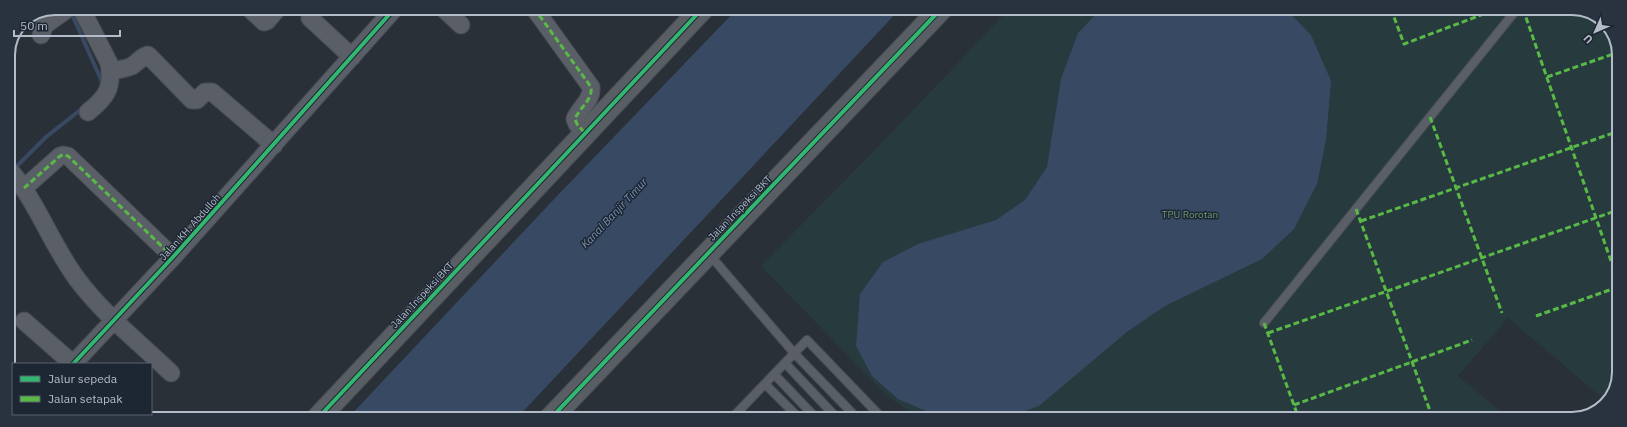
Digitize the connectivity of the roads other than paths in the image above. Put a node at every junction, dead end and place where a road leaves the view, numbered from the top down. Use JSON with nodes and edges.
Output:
{"nodes":[{"id":1,"x":62,"y":15,"type":"edge"},
{"id":2,"x":76,"y":15,"type":"edge"},
{"id":3,"x":256,"y":15,"type":"edge"},
{"id":4,"x":272,"y":15,"type":"edge"},
{"id":5,"x":312,"y":15,"type":"edge"},
{"id":6,"x":389,"y":15,"type":"edge"},
{"id":7,"x":450,"y":15,"type":"edge"},
{"id":8,"x":539,"y":15,"type":"edge"},
{"id":9,"x":696,"y":15,"type":"edge"},
{"id":10,"x":935,"y":15,"type":"edge"},
{"id":11,"x":1513,"y":15,"type":"edge"},
{"id":12,"x":461,"y":25,"type":"dead end"},
{"id":13,"x":41,"y":36,"type":"dead end"},
{"id":14,"x":352,"y":57,"type":"junction"},
{"id":15,"x":110,"y":71,"type":"junction"},
{"id":16,"x":88,"y":112,"type":"dead end"},
{"id":17,"x":585,"y":133,"type":"junction"},
{"id":18,"x":274,"y":145,"type":"junction"},
{"id":19,"x":17,"y":178,"type":"edge"},
{"id":20,"x":708,"y":253,"type":"junction"},
{"id":21,"x":173,"y":257,"type":"junction"},
{"id":22,"x":114,"y":320,"type":"junction"},
{"id":23,"x":24,"y":322,"type":"dead end"},
{"id":24,"x":1264,"y":323,"type":"dead end"},
{"id":25,"x":794,"y":353,"type":"junction"},
{"id":26,"x":72,"y":363,"type":"edge"},
{"id":27,"x":74,"y":363,"type":"edge"},
{"id":28,"x":785,"y":363,"type":"junction"},
{"id":29,"x":170,"y":373,"type":"dead end"},
{"id":30,"x":774,"y":374,"type":"junction"},
{"id":31,"x":765,"y":384,"type":"junction"},
{"id":32,"x":324,"y":412,"type":"edge"},
{"id":33,"x":557,"y":412,"type":"edge"},
{"id":34,"x":738,"y":412,"type":"edge"},
{"id":35,"x":793,"y":412,"type":"edge"},
{"id":36,"x":810,"y":412,"type":"edge"},
{"id":37,"x":831,"y":412,"type":"edge"},
{"id":38,"x":851,"y":412,"type":"edge"},
{"id":39,"x":876,"y":412,"type":"edge"}],
"edges":[{"from":1,"to":13,"type":"street"},
{"from":2,"to":15,"type":"street"},
{"from":3,"to":4,"type":"street"},
{"from":5,"to":14,"type":"street"},
{"from":6,"to":14,"type":"street","name":"Jalan KH. Abdulloh"},
{"from":7,"to":12,"type":"street"},
{"from":8,"to":17,"type":"street"},
{"from":9,"to":17,"type":"street","name":"Jalan Inspeksi BKT"},
{"from":10,"to":20,"type":"street","name":"Jalan Inspeksi BKT"},
{"from":11,"to":24,"type":"lane"},
{"from":14,"to":18,"type":"street","name":"Jalan KH. Abdulloh"},
{"from":15,"to":16,"type":"street"},
{"from":15,"to":18,"type":"street"},
{"from":17,"to":32,"type":"street","name":"Jalan Inspeksi BKT"},
{"from":18,"to":21,"type":"street","name":"Jalan KH. Abdulloh"},
{"from":19,"to":21,"type":"street"},
{"from":19,"to":22,"type":"street"},
{"from":20,"to":25,"type":"lane"},
{"from":20,"to":33,"type":"street","name":"Jalan Inspeksi BKT"},
{"from":21,"to":22,"type":"street","name":"Jalan KH. Abdulloh"},
{"from":22,"to":27,"type":"street","name":"Jalan KH. Abdulloh"},
{"from":22,"to":29,"type":"street"},
{"from":23,"to":26,"type":"street"},
{"from":25,"to":28,"type":"lane"},
{"from":25,"to":38,"type":"lane"},
{"from":25,"to":39,"type":"lane"},
{"from":28,"to":30,"type":"lane"},
{"from":28,"to":37,"type":"lane"},
{"from":30,"to":31,"type":"lane"},
{"from":30,"to":36,"type":"lane"},
{"from":31,"to":34,"type":"lane"},
{"from":31,"to":35,"type":"lane"}]}
